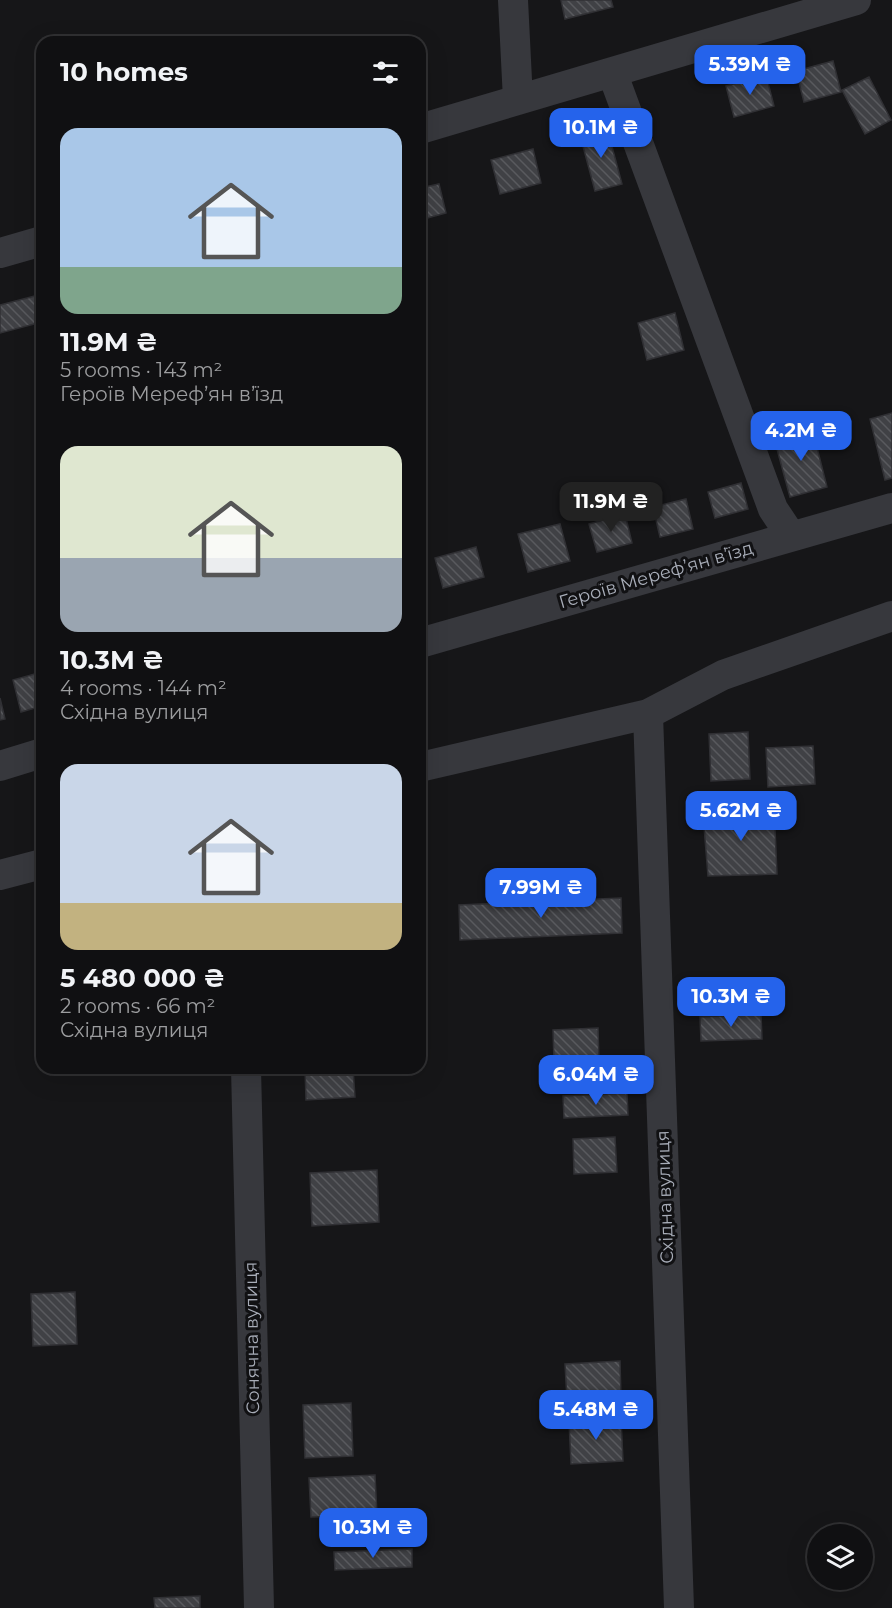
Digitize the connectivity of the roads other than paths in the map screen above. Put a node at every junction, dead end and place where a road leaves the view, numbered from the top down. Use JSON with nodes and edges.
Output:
{"nodes":[{"id":1,"x":513,"y":0,"type":"edge"},
{"id":2,"x":856,"y":0,"type":"edge"},
{"id":3,"x":612,"y":72,"type":"junction"},
{"id":4,"x":518,"y":100,"type":"junction"},
{"id":5,"x":426,"y":127,"type":"edge"},
{"id":6,"x":36,"y":243,"type":"edge"},
{"id":7,"x":0,"y":254,"type":"edge"},
{"id":8,"x":892,"y":508,"type":"edge"},
{"id":9,"x":791,"y":537,"type":"junction"},
{"id":10,"x":892,"y":616,"type":"edge"},
{"id":11,"x":426,"y":641,"type":"edge"},
{"id":12,"x":648,"y":714,"type":"junction"},
{"id":13,"x":36,"y":755,"type":"edge"},
{"id":14,"x":0,"y":766,"type":"edge"},
{"id":15,"x":426,"y":766,"type":"edge"},
{"id":16,"x":36,"y":866,"type":"edge"},
{"id":17,"x":0,"y":875,"type":"edge"},
{"id":18,"x":246,"y":1074,"type":"edge"},
{"id":19,"x":259,"y":1608,"type":"edge"},
{"id":20,"x":679,"y":1608,"type":"edge"}],
"edges":[{"from":1,"to":4,"type":"street"},
{"from":2,"to":3,"type":"street"},
{"from":3,"to":4,"type":"street"},
{"from":3,"to":9,"type":"street"},
{"from":4,"to":5,"type":"street"},
{"from":6,"to":7,"type":"street"},
{"from":8,"to":9,"type":"street","name":"Героїв Мерефʼян вʼїзд"},
{"from":9,"to":11,"type":"street","name":"Героїв Мерефʼян вʼїзд"},
{"from":10,"to":12,"type":"street"},
{"from":12,"to":15,"type":"street"},
{"from":12,"to":20,"type":"street","name":"Східна вулиця"},
{"from":13,"to":14,"type":"street"},
{"from":16,"to":17,"type":"street"},
{"from":18,"to":19,"type":"street","name":"Сонячна вулиця"}]}
